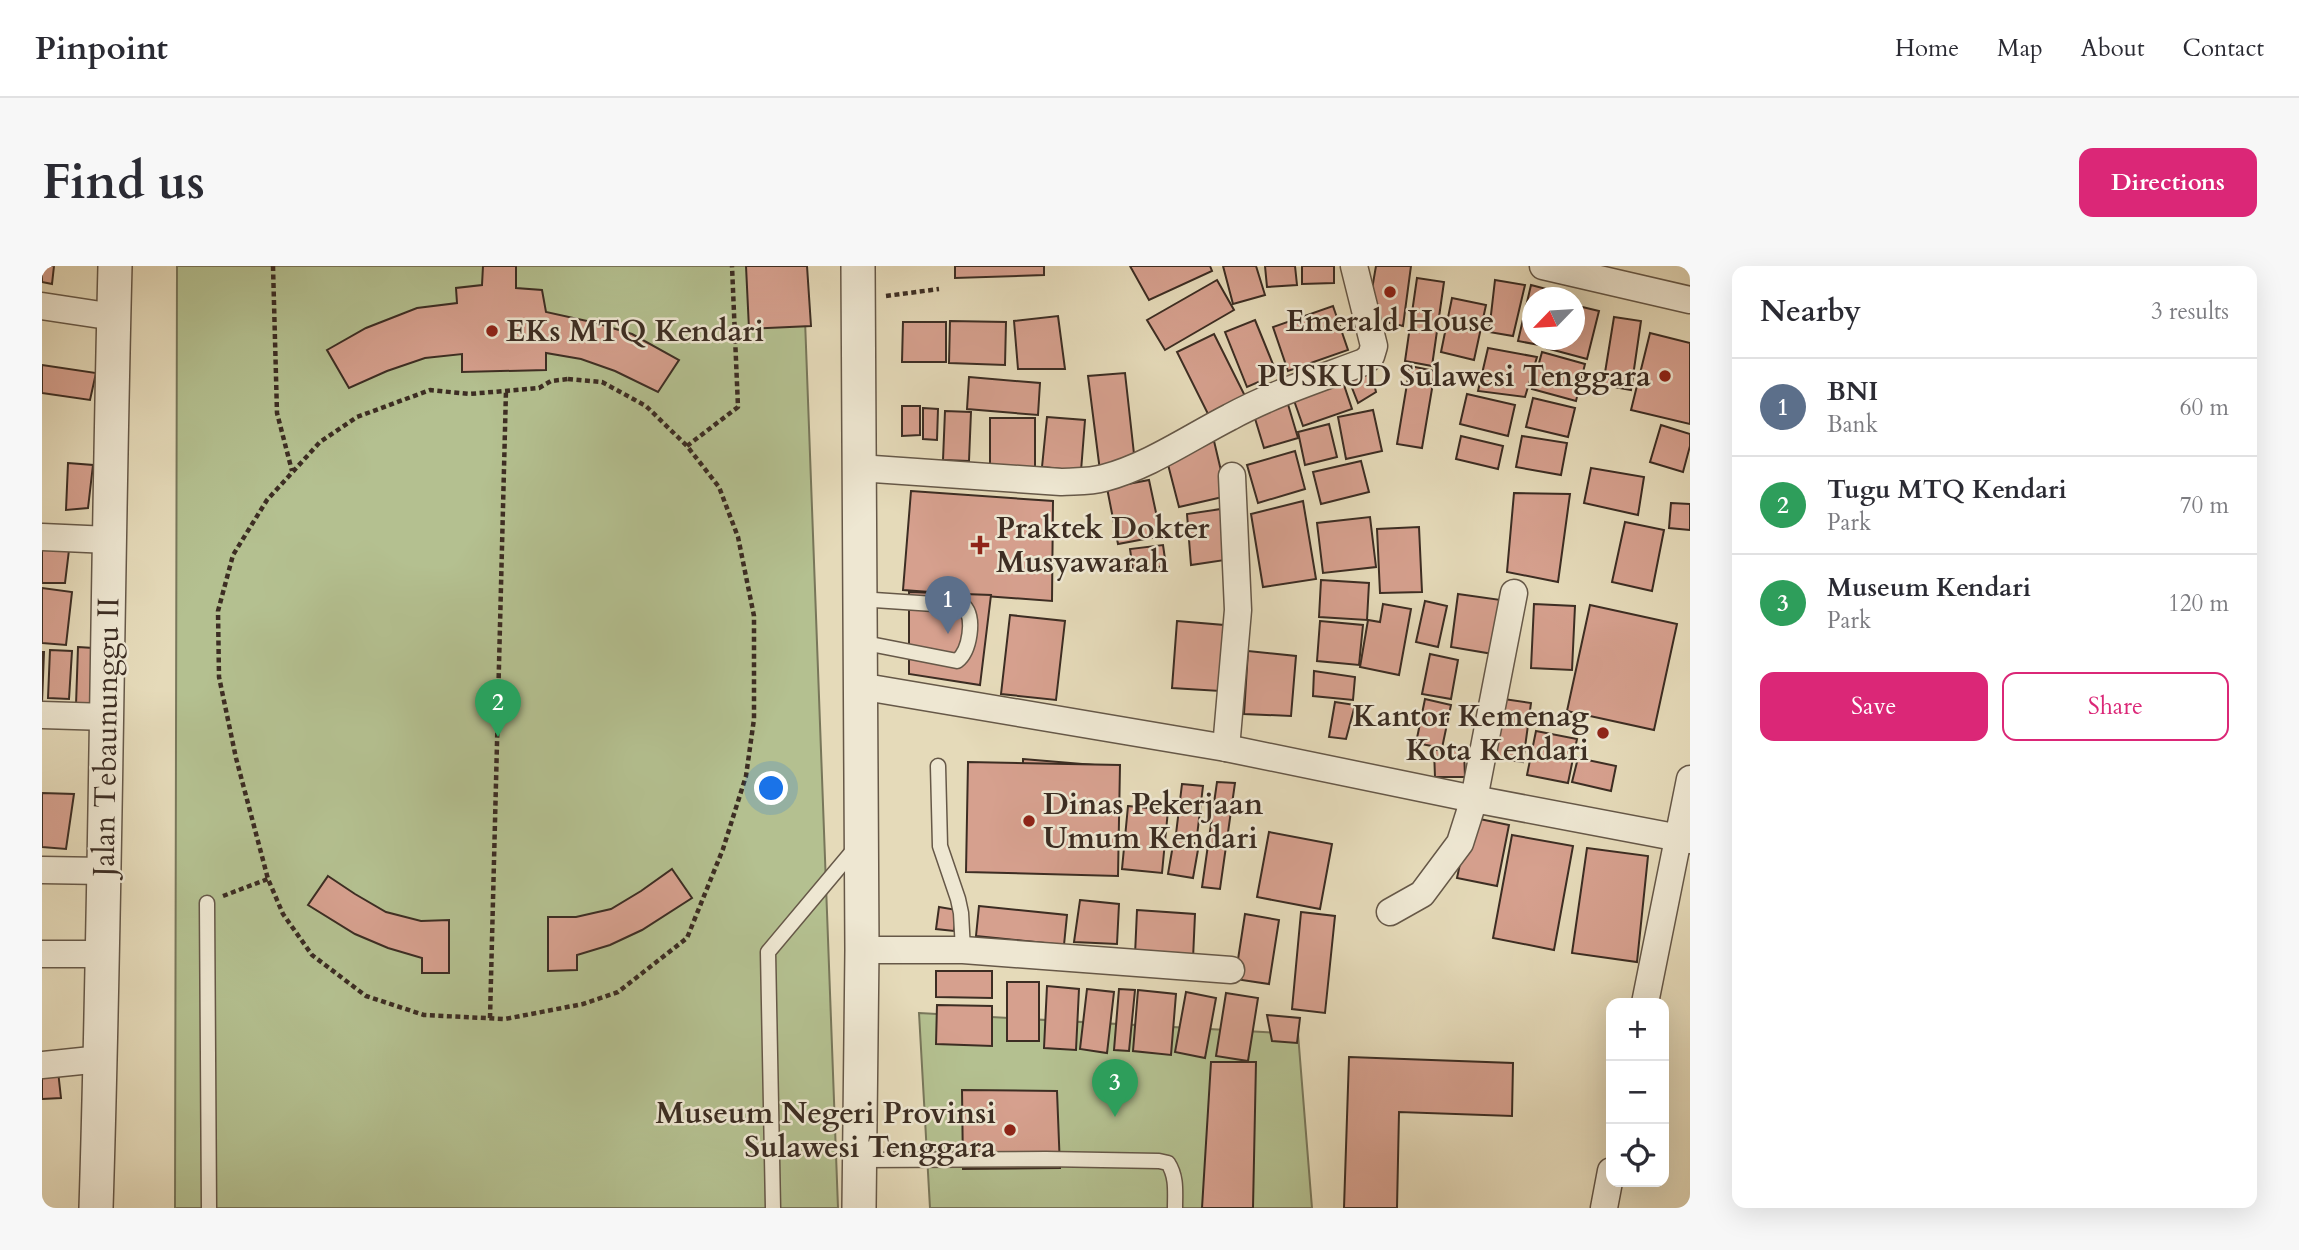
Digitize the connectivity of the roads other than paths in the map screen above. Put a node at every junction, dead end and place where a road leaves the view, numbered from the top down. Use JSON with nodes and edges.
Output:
{"nodes":[{"id":1,"x":115,"y":266,"type":"edge"},
{"id":2,"x":858,"y":266,"type":"edge"},
{"id":3,"x":1354,"y":266,"type":"edge"},
{"id":4,"x":1543,"y":266,"type":"edge"},
{"id":5,"x":1690,"y":300,"type":"edge"},
{"id":6,"x":42,"y":306,"type":"edge"},
{"id":7,"x":114,"y":317,"type":"junction"},
{"id":8,"x":859,"y":468,"type":"junction"},
{"id":9,"x":1232,"y":476,"type":"dead end"},
{"id":10,"x":42,"y":537,"type":"edge"},
{"id":11,"x":109,"y":540,"type":"junction"},
{"id":12,"x":1514,"y":593,"type":"dead end"},
{"id":13,"x":859,"y":599,"type":"junction"},
{"id":14,"x":859,"y":641,"type":"junction"},
{"id":15,"x":859,"y":686,"type":"junction"},
{"id":16,"x":42,"y":715,"type":"edge"},
{"id":17,"x":107,"y":717,"type":"junction"},
{"id":18,"x":1226,"y":748,"type":"junction"},
{"id":19,"x":938,"y":766,"type":"dead end"},
{"id":20,"x":1690,"y":779,"type":"edge"},
{"id":21,"x":1474,"y":799,"type":"junction"},
{"id":22,"x":1684,"y":839,"type":"edge"},
{"id":23,"x":861,"y":842,"type":"junction"},
{"id":24,"x":42,"y":870,"type":"edge"},
{"id":25,"x":104,"y":871,"type":"junction"},
{"id":26,"x":207,"y":903,"type":"road end"},
{"id":27,"x":1390,"y":912,"type":"dead end"},
{"id":28,"x":862,"y":950,"type":"junction"},
{"id":29,"x":962,"y":950,"type":"junction"},
{"id":30,"x":42,"y":954,"type":"edge"},
{"id":31,"x":103,"y":954,"type":"junction"},
{"id":32,"x":1231,"y":970,"type":"dead end"},
{"id":33,"x":1646,"y":998,"type":"edge"},
{"id":34,"x":101,"y":1059,"type":"junction"},
{"id":35,"x":42,"y":1065,"type":"edge"},
{"id":36,"x":860,"y":1160,"type":"junction"},
{"id":37,"x":1608,"y":1187,"type":"edge"},
{"id":38,"x":96,"y":1208,"type":"edge"},
{"id":39,"x":209,"y":1208,"type":"edge"},
{"id":40,"x":773,"y":1208,"type":"edge"},
{"id":41,"x":859,"y":1208,"type":"edge"},
{"id":42,"x":1175,"y":1208,"type":"edge"},
{"id":43,"x":1604,"y":1208,"type":"edge"}],
"edges":[{"from":1,"to":7,"type":"street","name":"Jalan Tebaununggu II"},
{"from":2,"to":8,"type":"street"},
{"from":3,"to":8,"type":"street"},
{"from":4,"to":5,"type":"street"},
{"from":6,"to":7,"type":"street"},
{"from":7,"to":11,"type":"street","name":"Jalan Tebaununggu II"},
{"from":8,"to":13,"type":"street"},
{"from":9,"to":18,"type":"street"},
{"from":10,"to":11,"type":"street"},
{"from":11,"to":17,"type":"street","name":"Jalan Tebaununggu II"},
{"from":12,"to":21,"type":"street"},
{"from":13,"to":14,"type":"street"},
{"from":13,"to":14,"type":"lane"},
{"from":14,"to":15,"type":"street"},
{"from":15,"to":18,"type":"street"},
{"from":15,"to":23,"type":"street"},
{"from":16,"to":17,"type":"street"},
{"from":17,"to":25,"type":"street","name":"Jalan Tebaununggu II"},
{"from":18,"to":21,"type":"street"},
{"from":19,"to":29,"type":"lane"},
{"from":20,"to":22,"type":"street"},
{"from":21,"to":22,"type":"street"},
{"from":21,"to":27,"type":"street"},
{"from":22,"to":33,"type":"street"},
{"from":23,"to":28,"type":"street"},
{"from":23,"to":40,"type":"lane"},
{"from":24,"to":25,"type":"street"},
{"from":25,"to":31,"type":"street","name":"Jalan Tebaununggu II"},
{"from":26,"to":39,"type":"lane"},
{"from":28,"to":29,"type":"street"},
{"from":28,"to":36,"type":"street"},
{"from":29,"to":32,"type":"street"},
{"from":30,"to":31,"type":"street"},
{"from":31,"to":34,"type":"street","name":"Jalan Tebaununggu II"},
{"from":34,"to":35,"type":"street"},
{"from":34,"to":38,"type":"street","name":"Jalan Tebaununggu II"},
{"from":36,"to":41,"type":"street"},
{"from":36,"to":42,"type":"lane"},
{"from":37,"to":43,"type":"street"}]}
